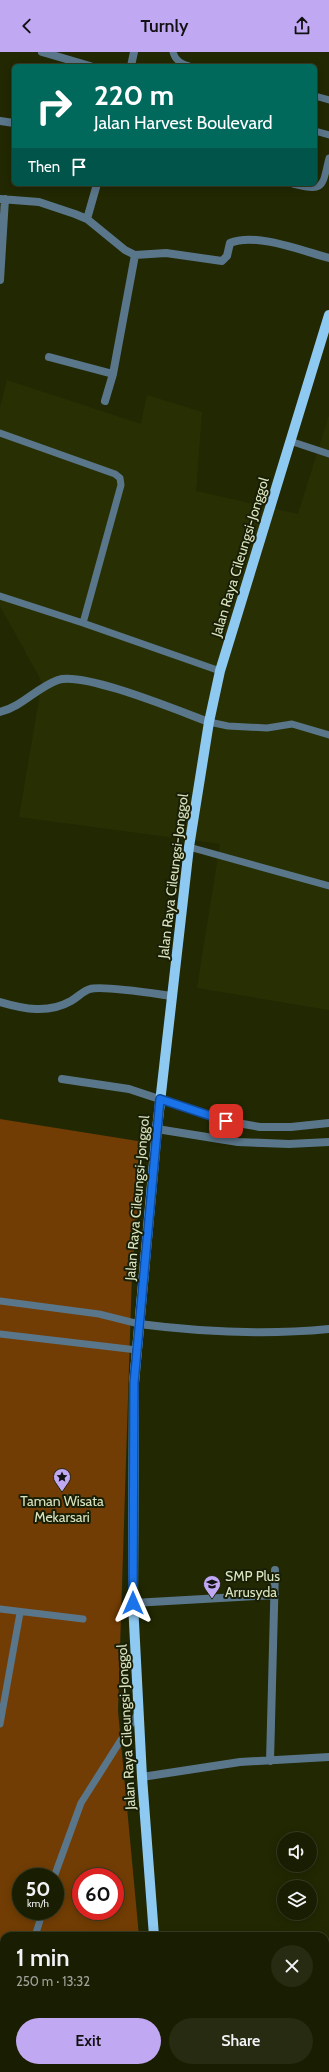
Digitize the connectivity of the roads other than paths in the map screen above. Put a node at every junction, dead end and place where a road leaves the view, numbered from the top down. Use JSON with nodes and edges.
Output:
{"nodes":[{"id":1,"x":42,"y":52,"type":"edge"},
{"id":2,"x":134,"y":52,"type":"edge"},
{"id":3,"x":173,"y":52,"type":"edge"},
{"id":4,"x":83,"y":64,"type":"edge"},
{"id":5,"x":131,"y":64,"type":"edge"},
{"id":6,"x":182,"y":64,"type":"edge"},
{"id":7,"x":317,"y":97,"type":"edge"},
{"id":8,"x":329,"y":100,"type":"edge"},
{"id":9,"x":0,"y":121,"type":"edge"},
{"id":10,"x":12,"y":123,"type":"edge"},
{"id":11,"x":317,"y":131,"type":"edge"},
{"id":12,"x":329,"y":134,"type":"edge"},
{"id":13,"x":329,"y":158,"type":"edge"},
{"id":14,"x":96,"y":186,"type":"edge"},
{"id":15,"x":302,"y":186,"type":"edge"},
{"id":16,"x":3,"y":199,"type":"edge"},
{"id":17,"x":87,"y":219,"type":"junction"},
{"id":18,"x":135,"y":255,"type":"junction"},
{"id":19,"x":329,"y":258,"type":"edge"},
{"id":20,"x":0,"y":280,"type":"edge"},
{"id":21,"x":328,"y":318,"type":"edge"},
{"id":22,"x":49,"y":357,"type":"dead end"},
{"id":23,"x":113,"y":374,"type":"junction"},
{"id":24,"x":105,"y":401,"type":"dead end"},
{"id":25,"x":0,"y":433,"type":"edge"},
{"id":26,"x":290,"y":441,"type":"junction"},
{"id":27,"x":329,"y":454,"type":"edge"},
{"id":28,"x":0,"y":596,"type":"edge"},
{"id":29,"x":83,"y":623,"type":"junction"},
{"id":30,"x":220,"y":671,"type":"junction"},
{"id":31,"x":0,"y":712,"type":"edge"},
{"id":32,"x":209,"y":722,"type":"junction"},
{"id":33,"x":329,"y":735,"type":"edge"},
{"id":34,"x":189,"y":847,"type":"junction"},
{"id":35,"x":329,"y":886,"type":"edge"},
{"id":36,"x":172,"y":996,"type":"junction"},
{"id":37,"x":0,"y":1002,"type":"edge"},
{"id":38,"x":62,"y":1079,"type":"dead end"},
{"id":39,"x":160,"y":1099,"type":"junction"},
{"id":40,"x":329,"y":1123,"type":"edge"},
{"id":41,"x":157,"y":1129,"type":"junction"},
{"id":42,"x":329,"y":1142,"type":"edge"},
{"id":43,"x":0,"y":1301,"type":"edge"},
{"id":44,"x":139,"y":1324,"type":"junction"},
{"id":45,"x":329,"y":1329,"type":"edge"},
{"id":46,"x":0,"y":1334,"type":"edge"},
{"id":47,"x":137,"y":1350,"type":"junction"},
{"id":48,"x":275,"y":1570,"type":"dead end"},
{"id":49,"x":274,"y":1596,"type":"junction"},
{"id":50,"x":133,"y":1603,"type":"junction"},
{"id":51,"x":0,"y":1609,"type":"edge"},
{"id":52,"x":20,"y":1613,"type":"junction"},
{"id":53,"x":84,"y":1619,"type":"dead end"},
{"id":54,"x":138,"y":1713,"type":"junction"},
{"id":55,"x":0,"y":1724,"type":"edge"},
{"id":56,"x":329,"y":1757,"type":"edge"},
{"id":57,"x":270,"y":1760,"type":"junction"},
{"id":58,"x":142,"y":1777,"type":"junction"},
{"id":59,"x":57,"y":1868,"type":"edge"},
{"id":60,"x":40,"y":1920,"type":"edge"},
{"id":61,"x":36,"y":1932,"type":"edge"},
{"id":62,"x":154,"y":1932,"type":"edge"}],
"edges":[{"from":1,"to":4,"type":"street"},
{"from":2,"to":5,"type":"street"},
{"from":3,"to":6,"type":"lane"},
{"from":7,"to":8,"type":"lane"},
{"from":9,"to":10,"type":"street"},
{"from":11,"to":12,"type":"lane"},
{"from":13,"to":15,"type":"lane"},
{"from":14,"to":17,"type":"street"},
{"from":16,"to":17,"type":"street"},
{"from":16,"to":20,"type":"street"},
{"from":17,"to":18,"type":"street"},
{"from":18,"to":19,"type":"street"},
{"from":18,"to":23,"type":"street"},
{"from":21,"to":26,"type":"main road","name":"Jalan Raya Cileungsi-Jonggol"},
{"from":22,"to":23,"type":"street"},
{"from":23,"to":24,"type":"street"},
{"from":25,"to":29,"type":"lane"},
{"from":26,"to":27,"type":"lane"},
{"from":26,"to":30,"type":"main road","name":"Jalan Raya Cileungsi-Jonggol"},
{"from":28,"to":29,"type":"lane"},
{"from":29,"to":30,"type":"lane"},
{"from":30,"to":32,"type":"main road","name":"Jalan Raya Cileungsi-Jonggol"},
{"from":31,"to":32,"type":"street"},
{"from":32,"to":33,"type":"lane"},
{"from":32,"to":34,"type":"main road","name":"Jalan Raya Cileungsi-Jonggol"},
{"from":34,"to":35,"type":"lane"},
{"from":34,"to":36,"type":"main road","name":"Jalan Raya Cileungsi-Jonggol"},
{"from":36,"to":37,"type":"street"},
{"from":36,"to":39,"type":"main road","name":"Jalan Raya Cileungsi-Jonggol"},
{"from":38,"to":39,"type":"street"},
{"from":39,"to":40,"type":"street"},
{"from":39,"to":41,"type":"main road","name":"Jalan Raya Cileungsi-Jonggol"},
{"from":41,"to":42,"type":"street"},
{"from":41,"to":44,"type":"main road","name":"Jalan Raya Cileungsi-Jonggol"},
{"from":43,"to":44,"type":"lane"},
{"from":44,"to":45,"type":"street"},
{"from":44,"to":47,"type":"main road","name":"Jalan Raya Cileungsi-Jonggol"},
{"from":46,"to":47,"type":"lane"},
{"from":47,"to":50,"type":"main road","name":"Jalan Raya Cileungsi-Jonggol"},
{"from":48,"to":49,"type":"street"},
{"from":49,"to":50,"type":"street"},
{"from":49,"to":57,"type":"street"},
{"from":50,"to":54,"type":"main road","name":"Jalan Raya Cileungsi-Jonggol"},
{"from":51,"to":52,"type":"lane"},
{"from":52,"to":53,"type":"lane"},
{"from":52,"to":55,"type":"lane"},
{"from":54,"to":58,"type":"main road","name":"Jalan Raya Cileungsi-Jonggol"},
{"from":54,"to":59,"type":"lane"},
{"from":56,"to":57,"type":"street"},
{"from":57,"to":58,"type":"street"},
{"from":58,"to":62,"type":"main road","name":"Jalan Raya Cileungsi-Jonggol"},
{"from":60,"to":61,"type":"lane"}]}
